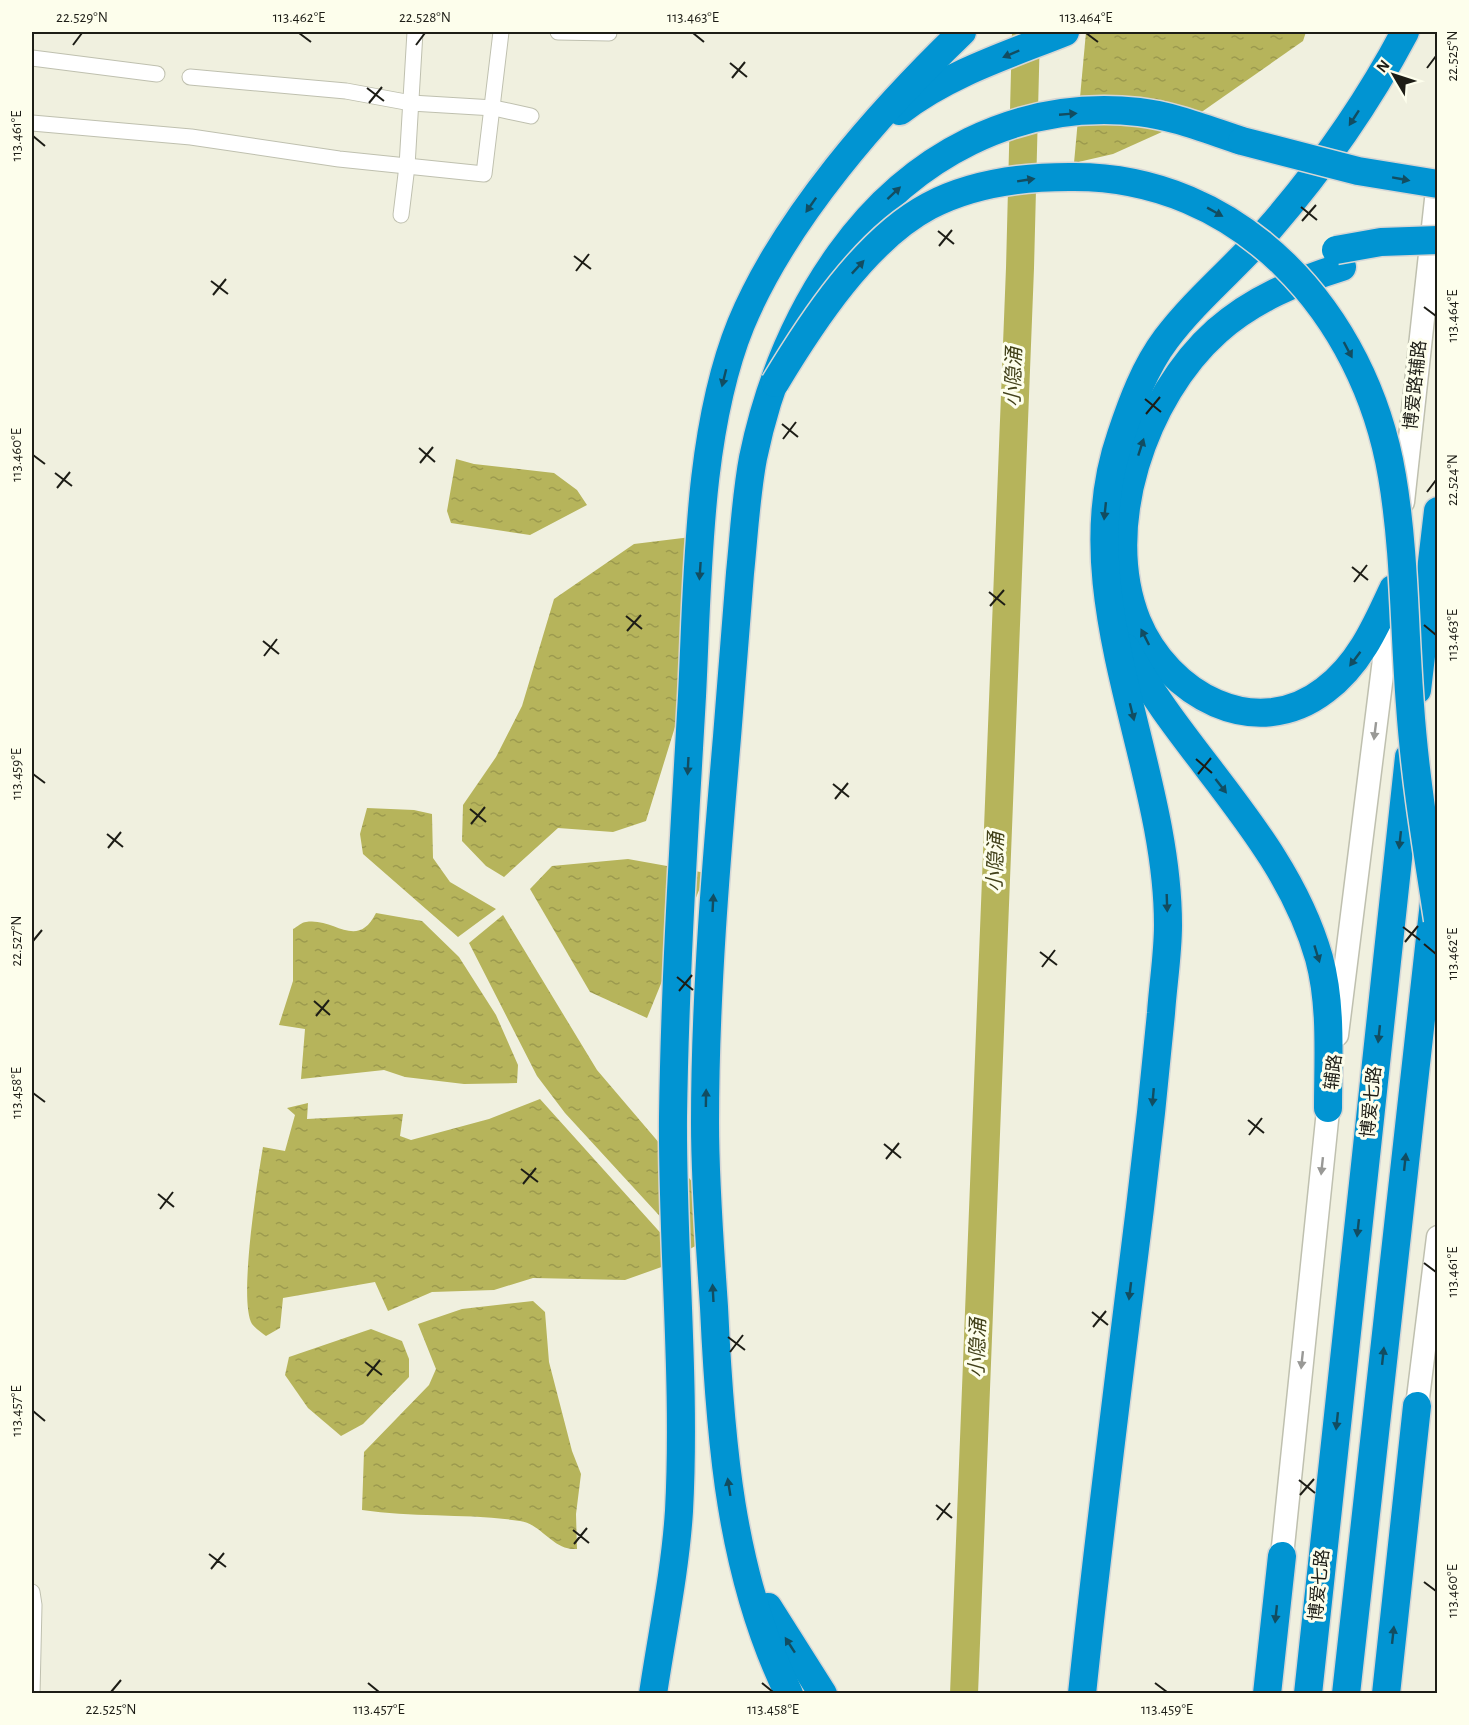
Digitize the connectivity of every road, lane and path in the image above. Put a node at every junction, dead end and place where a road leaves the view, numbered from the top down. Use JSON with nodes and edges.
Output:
{"nodes":[{"id":1,"x":415,"y":32,"type":"edge"},
{"id":2,"x":501,"y":32,"type":"edge"},
{"id":3,"x":558,"y":32,"type":"edge"},
{"id":4,"x":962,"y":32,"type":"edge"},
{"id":5,"x":1065,"y":32,"type":"edge"},
{"id":6,"x":1405,"y":32,"type":"edge"},
{"id":7,"x":609,"y":33,"type":"dead end"},
{"id":8,"x":32,"y":58,"type":"edge"},
{"id":9,"x":157,"y":74,"type":"dead end"},
{"id":10,"x":190,"y":77,"type":"dead end"},
{"id":11,"x":411,"y":102,"type":"junction"},
{"id":12,"x":494,"y":108,"type":"junction"},
{"id":13,"x":531,"y":116,"type":"dead end"},
{"id":14,"x":32,"y":123,"type":"edge"},
{"id":15,"x":846,"y":158,"type":"junction"},
{"id":16,"x":407,"y":166,"type":"junction"},
{"id":17,"x":1437,"y":183,"type":"edge"},
{"id":18,"x":401,"y":215,"type":"dead end"},
{"id":19,"x":1437,"y":240,"type":"edge"},
{"id":20,"x":1437,"y":258,"type":"edge"},
{"id":21,"x":1339,"y":259,"type":"junction"},
{"id":22,"x":775,"y":383,"type":"junction"},
{"id":23,"x":1129,"y":414,"type":"junction"},
{"id":24,"x":1437,"y":511,"type":"edge"},
{"id":25,"x":1393,"y":590,"type":"junction"},
{"id":26,"x":1111,"y":613,"type":"junction"},
{"id":27,"x":1437,"y":664,"type":"edge"},
{"id":28,"x":1437,"y":682,"type":"edge"},
{"id":29,"x":1437,"y":866,"type":"edge"},
{"id":30,"x":1437,"y":920,"type":"edge"},
{"id":31,"x":1328,"y":1108,"type":"junction"},
{"id":32,"x":1437,"y":1237,"type":"edge"},
{"id":33,"x":1418,"y":1406,"type":"junction"},
{"id":34,"x":739,"y":1545,"type":"junction"},
{"id":35,"x":1282,"y":1556,"type":"junction"},
{"id":36,"x":1360,"y":1560,"type":"junction"},
{"id":37,"x":32,"y":1592,"type":"edge"},
{"id":38,"x":1312,"y":1644,"type":"junction"},
{"id":39,"x":659,"y":1656,"type":"junction"},
{"id":40,"x":32,"y":1694,"type":"edge"},
{"id":41,"x":647,"y":1694,"type":"edge"},
{"id":42,"x":653,"y":1694,"type":"edge"},
{"id":43,"x":789,"y":1694,"type":"edge"},
{"id":44,"x":823,"y":1694,"type":"edge"},
{"id":45,"x":1082,"y":1694,"type":"edge"},
{"id":46,"x":1267,"y":1694,"type":"edge"},
{"id":47,"x":1308,"y":1694,"type":"edge"},
{"id":48,"x":1346,"y":1694,"type":"edge"},
{"id":49,"x":1386,"y":1694,"type":"edge"}],
"edges":[{"from":1,"to":11,"type":"street"},
{"from":2,"to":12,"type":"street"},
{"from":3,"to":7,"type":"street"},
{"from":4,"to":15,"type":"highway"},
{"from":5,"to":15,"type":"highway","one_way":true},
{"from":6,"to":23,"type":"highway","one_way":true},
{"from":8,"to":9,"type":"street"},
{"from":10,"to":11,"type":"street"},
{"from":11,"to":12,"type":"street"},
{"from":11,"to":16,"type":"street"},
{"from":12,"to":13,"type":"street"},
{"from":12,"to":16,"type":"street"},
{"from":14,"to":16,"type":"street"},
{"from":15,"to":39,"type":"highway","one_way":true},
{"from":16,"to":18,"type":"street"},
{"from":22,"to":17,"type":"highway","one_way":true,"bridge":true},
{"from":17,"to":25,"type":"street","name":"博爱路辅路"},
{"from":19,"to":21,"type":"highway","bridge":true},
{"from":20,"to":21,"type":"highway"},
{"from":21,"to":23,"type":"highway"},
{"from":25,"to":21,"type":"highway","one_way":true},
{"from":22,"to":30,"type":"highway","one_way":true,"bridge":true},
{"from":34,"to":22,"type":"highway","one_way":true},
{"from":23,"to":26,"type":"highway","one_way":true},
{"from":24,"to":38,"type":"highway","name":"博爱七路","one_way":true},
{"from":25,"to":31,"type":"street","name":"辅路","one_way":true},
{"from":26,"to":31,"type":"highway","one_way":true},
{"from":26,"to":45,"type":"highway","one_way":true},
{"from":27,"to":28,"type":"highway"},
{"from":36,"to":29,"type":"highway","one_way":true},
{"from":31,"to":35,"type":"street","name":"辅路","one_way":true},
{"from":32,"to":33,"type":"street"},
{"from":33,"to":36,"type":"highway"},
{"from":49,"to":33,"type":"highway","one_way":true},
{"from":34,"to":43,"type":"highway"},
{"from":44,"to":34,"type":"highway","one_way":true},
{"from":35,"to":38,"type":"highway"},
{"from":35,"to":46,"type":"highway","one_way":true},
{"from":36,"to":48,"type":"highway"},
{"from":37,"to":40,"type":"street"},
{"from":38,"to":47,"type":"highway","name":"博爱七路"},
{"from":39,"to":41,"type":"highway"},
{"from":39,"to":42,"type":"highway"}]}
